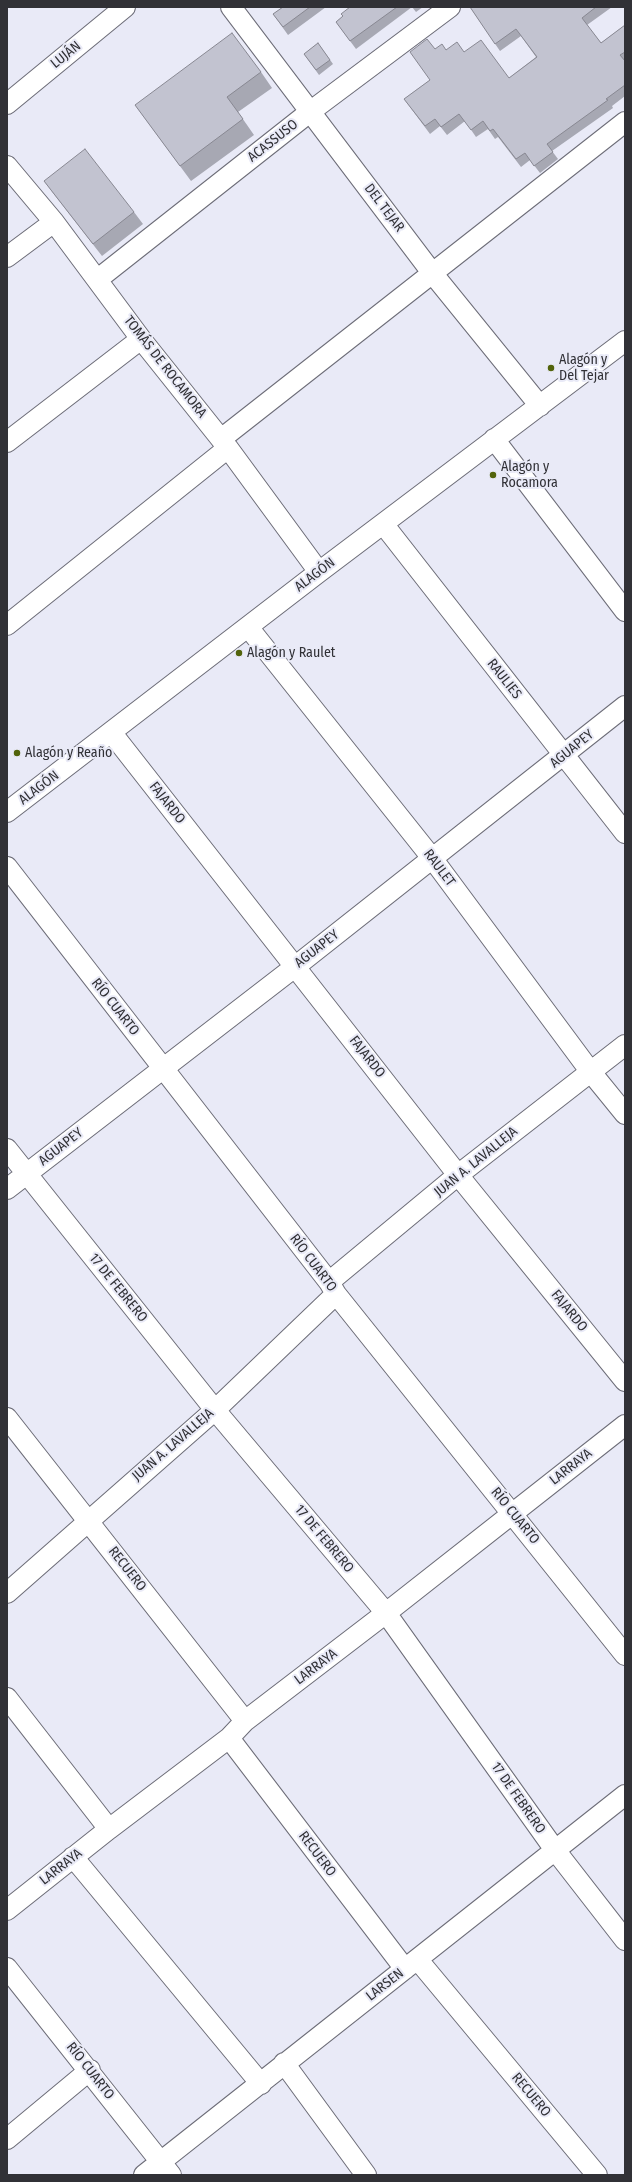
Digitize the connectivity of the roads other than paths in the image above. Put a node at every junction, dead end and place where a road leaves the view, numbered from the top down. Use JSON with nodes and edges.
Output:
{"nodes":[{"id":1,"x":125,"y":7,"type":"edge"},
{"id":2,"x":231,"y":7,"type":"edge"},
{"id":3,"x":450,"y":7,"type":"edge"},
{"id":4,"x":7,"y":104,"type":"edge"},
{"id":5,"x":311,"y":111,"type":"junction"},
{"id":6,"x":625,"y":122,"type":"edge"},
{"id":7,"x":7,"y":166,"type":"edge"},
{"id":8,"x":54,"y":222,"type":"junction"},
{"id":9,"x":7,"y":257,"type":"edge"},
{"id":10,"x":433,"y":274,"type":"junction"},
{"id":11,"x":98,"y":279,"type":"junction"},
{"id":12,"x":141,"y":339,"type":"junction"},
{"id":13,"x":625,"y":341,"type":"edge"},
{"id":14,"x":540,"y":406,"type":"junction"},
{"id":15,"x":494,"y":439,"type":"junction"},
{"id":16,"x":7,"y":442,"type":"edge"},
{"id":17,"x":225,"y":443,"type":"junction"},
{"id":18,"x":384,"y":525,"type":"junction"},
{"id":19,"x":319,"y":572,"type":"junction"},
{"id":20,"x":625,"y":611,"type":"edge"},
{"id":21,"x":7,"y":624,"type":"edge"},
{"id":22,"x":248,"y":627,"type":"junction"},
{"id":23,"x":625,"y":706,"type":"edge"},
{"id":24,"x":111,"y":732,"type":"junction"},
{"id":25,"x":563,"y":756,"type":"junction"},
{"id":26,"x":9,"y":807,"type":"edge"},
{"id":27,"x":625,"y":833,"type":"edge"},
{"id":28,"x":432,"y":858,"type":"junction"},
{"id":29,"x":7,"y":867,"type":"edge"},
{"id":30,"x":296,"y":966,"type":"junction"},
{"id":31,"x":625,"y":1045,"type":"edge"},
{"id":32,"x":163,"y":1068,"type":"junction"},
{"id":33,"x":590,"y":1071,"type":"junction"},
{"id":34,"x":625,"y":1114,"type":"edge"},
{"id":35,"x":7,"y":1149,"type":"edge"},
{"id":36,"x":26,"y":1173,"type":"junction"},
{"id":37,"x":458,"y":1175,"type":"junction"},
{"id":38,"x":7,"y":1189,"type":"edge"},
{"id":39,"x":332,"y":1288,"type":"junction"},
{"id":40,"x":625,"y":1381,"type":"edge"},
{"id":41,"x":215,"y":1410,"type":"junction"},
{"id":42,"x":7,"y":1418,"type":"edge"},
{"id":43,"x":625,"y":1424,"type":"edge"},
{"id":44,"x":512,"y":1512,"type":"junction"},
{"id":45,"x":88,"y":1520,"type":"junction"},
{"id":46,"x":7,"y":1593,"type":"edge"},
{"id":47,"x":386,"y":1614,"type":"junction"},
{"id":48,"x":625,"y":1655,"type":"edge"},
{"id":49,"x":7,"y":1698,"type":"edge"},
{"id":50,"x":245,"y":1721,"type":"junction"},
{"id":51,"x":229,"y":1738,"type":"junction"},
{"id":52,"x":625,"y":1795,"type":"edge"},
{"id":53,"x":109,"y":1829,"type":"junction"},
{"id":54,"x":555,"y":1850,"type":"junction"},
{"id":55,"x":73,"y":1857,"type":"junction"},
{"id":56,"x":7,"y":1910,"type":"edge"},
{"id":57,"x":625,"y":1940,"type":"edge"},
{"id":58,"x":412,"y":1965,"type":"junction"},
{"id":59,"x":7,"y":1968,"type":"edge"},
{"id":60,"x":284,"y":2063,"type":"junction"},
{"id":61,"x":90,"y":2070,"type":"junction"},
{"id":62,"x":262,"y":2084,"type":"junction"},
{"id":63,"x":7,"y":2139,"type":"edge"},
{"id":64,"x":166,"y":2168,"type":"edge"},
{"id":65,"x":144,"y":2175,"type":"edge"},
{"id":66,"x":366,"y":2175,"type":"edge"},
{"id":67,"x":597,"y":2175,"type":"edge"}],
"edges":[{"from":1,"to":4,"type":"street","name":"LUJÁN"},
{"from":2,"to":5,"type":"street","name":"DEL TEJAR"},
{"from":3,"to":5,"type":"street","name":"ACASSUSO"},
{"from":5,"to":10,"type":"street","name":"DEL TEJAR"},
{"from":5,"to":11,"type":"street","name":"ACASSUSO"},
{"from":6,"to":10,"type":"street"},
{"from":7,"to":8,"type":"street","name":"TOMÁS DE ROCAMORA"},
{"from":8,"to":9,"type":"street"},
{"from":8,"to":11,"type":"street","name":"TOMÁS DE ROCAMORA"},
{"from":10,"to":14,"type":"street","name":"DEL TEJAR"},
{"from":10,"to":17,"type":"street"},
{"from":11,"to":12,"type":"street","name":"TOMÁS DE ROCAMORA"},
{"from":12,"to":16,"type":"street"},
{"from":12,"to":17,"type":"street","name":"TOMÁS DE ROCAMORA"},
{"from":13,"to":14,"type":"street","name":"ALAGÓN"},
{"from":14,"to":15,"type":"street","name":"ALAGÓN"},
{"from":15,"to":18,"type":"street","name":"ALAGÓN"},
{"from":15,"to":20,"type":"street"},
{"from":17,"to":19,"type":"street","name":"TOMÁS DE ROCAMORA"},
{"from":17,"to":21,"type":"street"},
{"from":18,"to":19,"type":"street","name":"ALAGÓN"},
{"from":18,"to":25,"type":"street","name":"RAULIES"},
{"from":19,"to":22,"type":"street","name":"ALAGÓN"},
{"from":22,"to":24,"type":"street","name":"ALAGÓN"},
{"from":22,"to":28,"type":"street","name":"RAULET"},
{"from":23,"to":25,"type":"street","name":"AGUAPEY"},
{"from":24,"to":26,"type":"street","name":"ALAGÓN"},
{"from":24,"to":30,"type":"street","name":"FAJARDO"},
{"from":25,"to":27,"type":"street","name":"RAULIES"},
{"from":25,"to":28,"type":"street","name":"AGUAPEY"},
{"from":28,"to":30,"type":"street","name":"AGUAPEY"},
{"from":28,"to":33,"type":"street","name":"RAULET"},
{"from":29,"to":32,"type":"street","name":"RÍO CUARTO"},
{"from":30,"to":32,"type":"street","name":"AGUAPEY"},
{"from":30,"to":37,"type":"street","name":"FAJARDO"},
{"from":31,"to":33,"type":"street","name":"JUAN A. LAVALLEJA"},
{"from":32,"to":36,"type":"street","name":"AGUAPEY"},
{"from":32,"to":39,"type":"street","name":"RÍO CUARTO"},
{"from":33,"to":34,"type":"street","name":"RAULET"},
{"from":33,"to":37,"type":"street","name":"JUAN A. LAVALLEJA"},
{"from":35,"to":36,"type":"street","name":"17 DE FEBRERO"},
{"from":36,"to":38,"type":"street","name":"AGUAPEY"},
{"from":36,"to":41,"type":"street","name":"17 DE FEBRERO"},
{"from":37,"to":39,"type":"street","name":"JUAN A. LAVALLEJA"},
{"from":37,"to":40,"type":"street","name":"FAJARDO"},
{"from":39,"to":41,"type":"street","name":"JUAN A. LAVALLEJA"},
{"from":39,"to":44,"type":"street","name":"RÍO CUARTO"},
{"from":41,"to":45,"type":"street","name":"JUAN A. LAVALLEJA"},
{"from":41,"to":47,"type":"street","name":"17 DE FEBRERO"},
{"from":42,"to":45,"type":"street","name":"RECUERO"},
{"from":43,"to":44,"type":"street","name":"LARRAYA"},
{"from":44,"to":47,"type":"street","name":"LARRAYA"},
{"from":44,"to":48,"type":"street","name":"RÍO CUARTO"},
{"from":45,"to":46,"type":"street","name":"JUAN A. LAVALLEJA"},
{"from":45,"to":50,"type":"street","name":"RECUERO"},
{"from":47,"to":50,"type":"street","name":"LARRAYA"},
{"from":47,"to":54,"type":"street","name":"17 DE FEBRERO"},
{"from":49,"to":53,"type":"street"},
{"from":50,"to":51,"type":"street","name":"LARRAYA"},
{"from":51,"to":53,"type":"street","name":"LARRAYA"},
{"from":51,"to":58,"type":"street","name":"RECUERO"},
{"from":52,"to":54,"type":"street","name":"LARSEN"},
{"from":53,"to":55,"type":"street","name":"LARRAYA"},
{"from":54,"to":57,"type":"street","name":"17 DE FEBRERO"},
{"from":54,"to":58,"type":"street","name":"LARSEN"},
{"from":55,"to":56,"type":"street","name":"LARRAYA"},
{"from":55,"to":62,"type":"street"},
{"from":58,"to":60,"type":"street","name":"LARSEN"},
{"from":58,"to":67,"type":"street","name":"RECUERO"},
{"from":59,"to":61,"type":"street","name":"RÍO CUARTO"},
{"from":60,"to":62,"type":"street","name":"LARSEN"},
{"from":60,"to":66,"type":"street"},
{"from":61,"to":63,"type":"street"},
{"from":61,"to":64,"type":"street","name":"RÍO CUARTO"},
{"from":62,"to":64,"type":"street","name":"LARSEN"},
{"from":64,"to":65,"type":"street","name":"LARSEN"}]}
